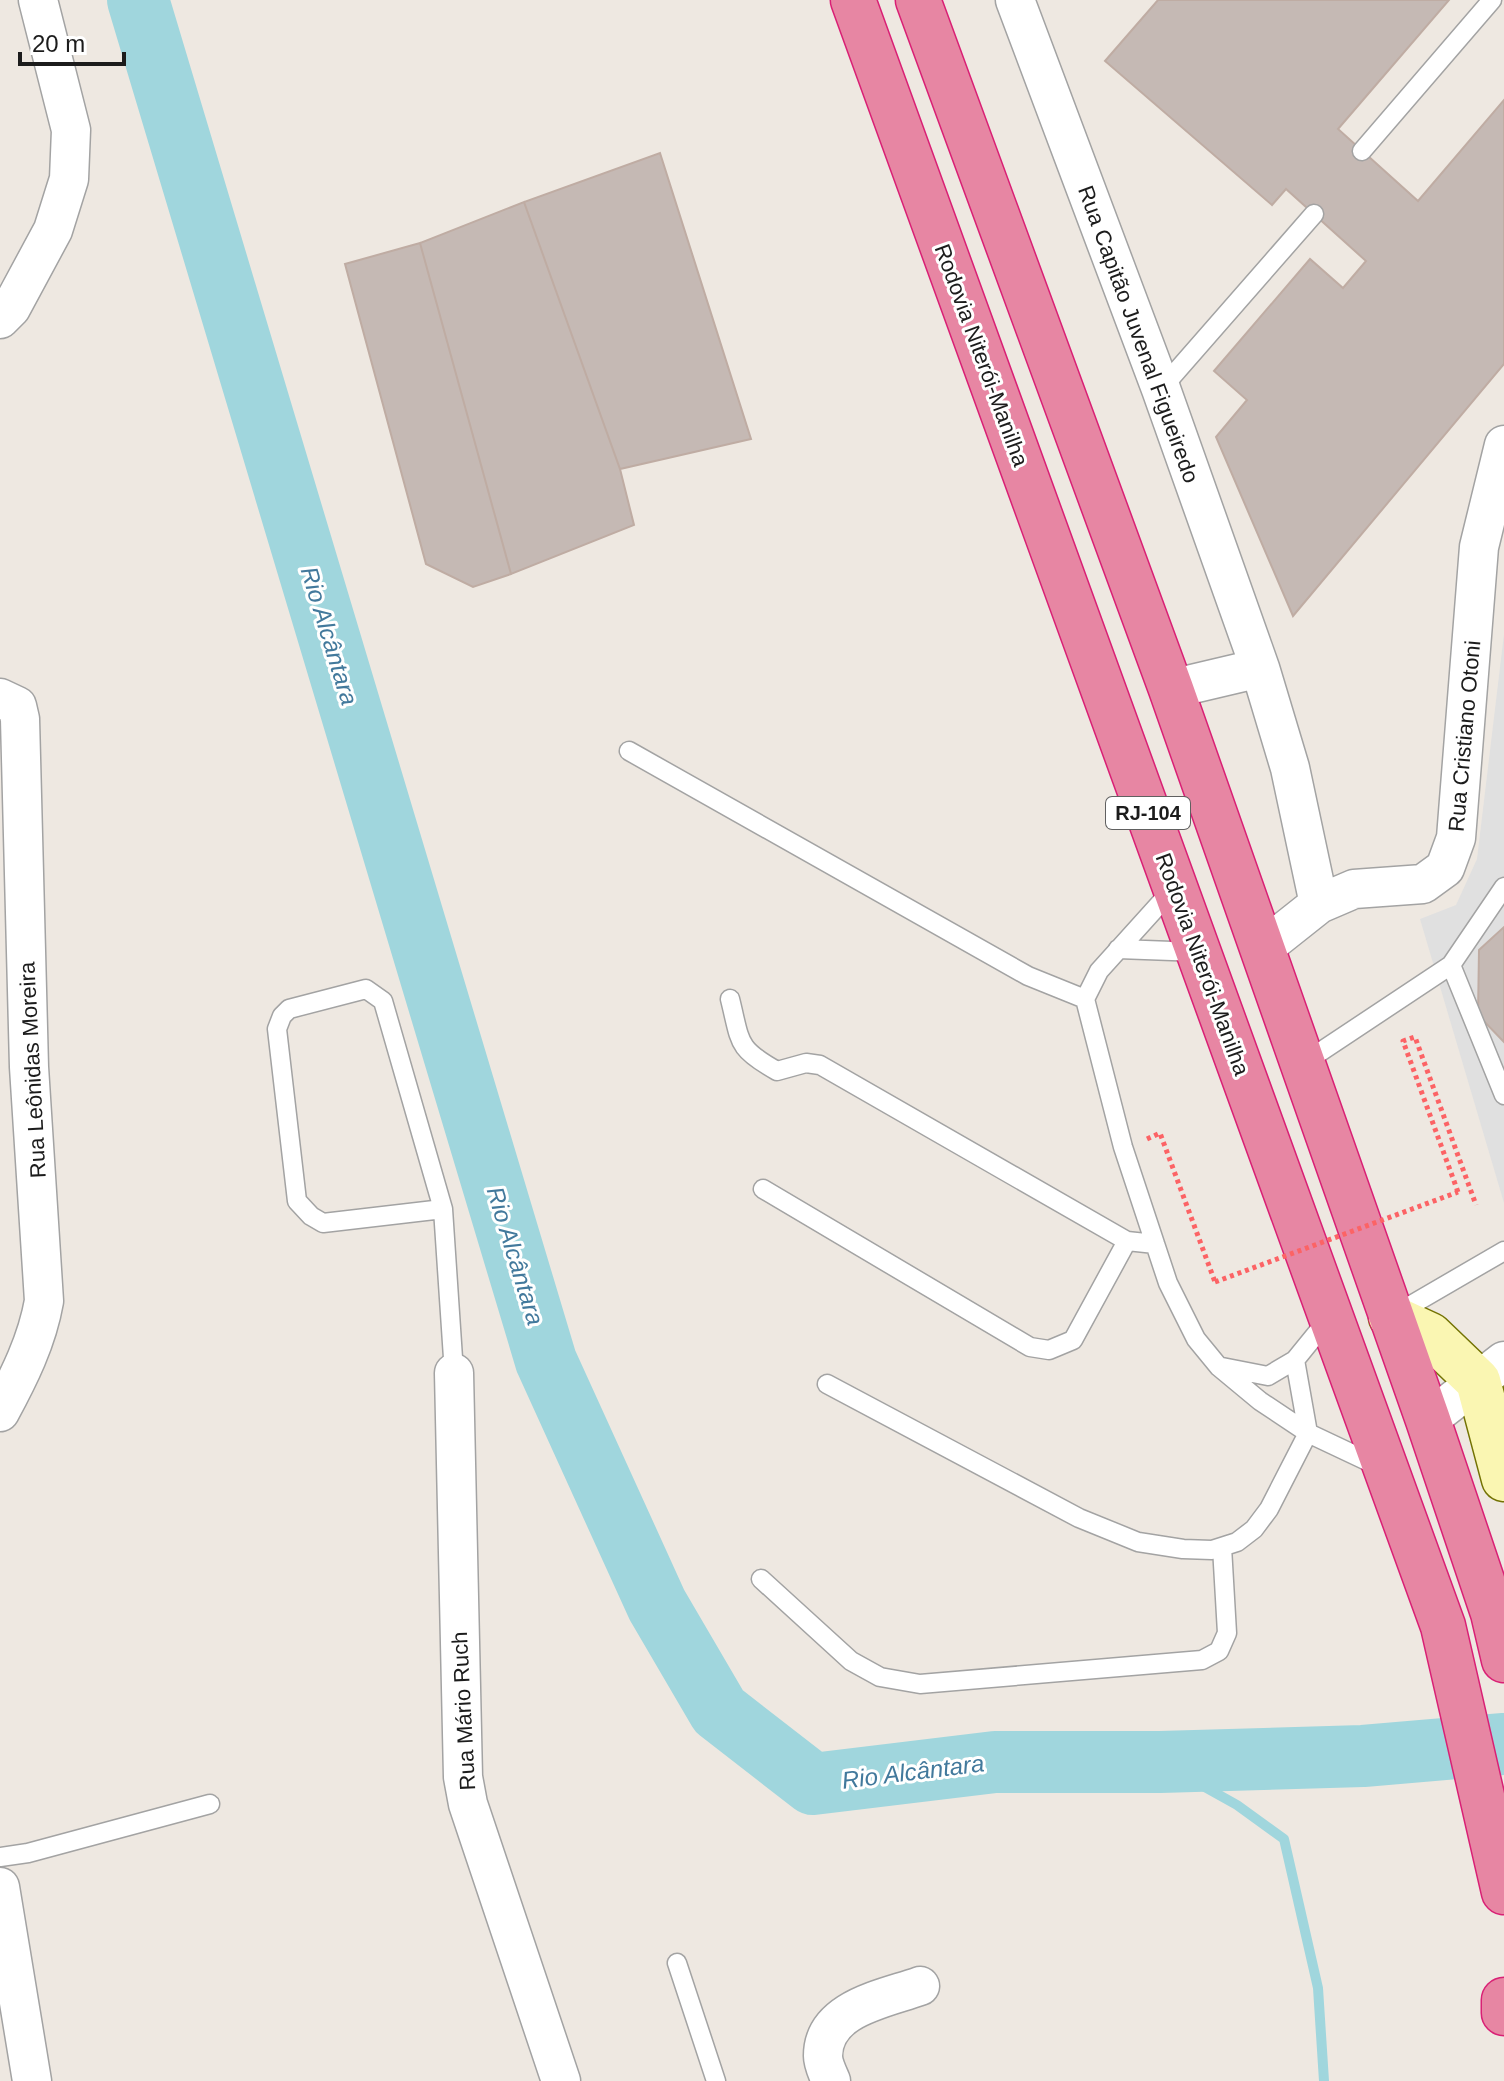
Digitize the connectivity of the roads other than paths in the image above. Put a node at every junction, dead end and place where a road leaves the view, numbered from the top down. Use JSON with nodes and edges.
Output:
{"nodes":[{"id":1,"x":38,"y":0,"type":"edge"},
{"id":2,"x":853,"y":0,"type":"edge"},
{"id":3,"x":918,"y":0,"type":"edge"},
{"id":4,"x":1015,"y":0,"type":"edge"},
{"id":5,"x":1492,"y":0,"type":"edge"},
{"id":6,"x":1362,"y":151,"type":"dead end"},
{"id":7,"x":1314,"y":214,"type":"dead end"},
{"id":8,"x":0,"y":319,"type":"edge"},
{"id":9,"x":1161,"y":389,"type":"junction"},
{"id":10,"x":1504,"y":445,"type":"edge"},
{"id":11,"x":1492,"y":559,"type":"edge"},
{"id":12,"x":1260,"y":668,"type":"junction"},
{"id":13,"x":1171,"y":689,"type":"junction"},
{"id":14,"x":10,"y":708,"type":"edge"},
{"id":15,"x":629,"y":751,"type":"dead end"},
{"id":16,"x":1175,"y":887,"type":"junction"},
{"id":17,"x":1504,"y":887,"type":"edge"},
{"id":18,"x":1319,"y":904,"type":"junction"},
{"id":19,"x":1118,"y":949,"type":"junction"},
{"id":20,"x":1261,"y":950,"type":"junction"},
{"id":21,"x":1199,"y":952,"type":"junction"},
{"id":22,"x":1451,"y":965,"type":"junction"},
{"id":23,"x":730,"y":999,"type":"dead end"},
{"id":24,"x":1085,"y":999,"type":"junction"},
{"id":25,"x":1302,"y":1064,"type":"junction"},
{"id":26,"x":1504,"y":1095,"type":"edge"},
{"id":27,"x":763,"y":1189,"type":"dead end"},
{"id":28,"x":443,"y":1209,"type":"junction"},
{"id":29,"x":1127,"y":1241,"type":"junction"},
{"id":30,"x":1155,"y":1244,"type":"junction"},
{"id":31,"x":1504,"y":1251,"type":"edge"},
{"id":32,"x":1331,"y":1316,"type":"junction"},
{"id":33,"x":1391,"y":1317,"type":"junction"},
{"id":34,"x":1295,"y":1360,"type":"junction"},
{"id":35,"x":1219,"y":1367,"type":"junction"},
{"id":36,"x":1491,"y":1371,"type":"edge"},
{"id":37,"x":454,"y":1373,"type":"joint"},
{"id":38,"x":827,"y":1384,"type":"dead end"},
{"id":39,"x":0,"y":1412,"type":"edge"},
{"id":40,"x":1428,"y":1420,"type":"junction"},
{"id":41,"x":1308,"y":1433,"type":"junction"},
{"id":42,"x":1387,"y":1470,"type":"junction"},
{"id":43,"x":1504,"y":1479,"type":"edge"},
{"id":44,"x":1222,"y":1547,"type":"junction"},
{"id":45,"x":761,"y":1579,"type":"dead end"},
{"id":46,"x":1504,"y":1660,"type":"edge"},
{"id":47,"x":210,"y":1804,"type":"dead end"},
{"id":48,"x":0,"y":1857,"type":"edge"},
{"id":49,"x":1500,"y":1876,"type":"edge"},
{"id":50,"x":0,"y":1887,"type":"edge"},
{"id":51,"x":677,"y":1963,"type":"dead end"},
{"id":52,"x":920,"y":1986,"type":"dead end"},
{"id":53,"x":1504,"y":2000,"type":"edge"},
{"id":54,"x":1504,"y":2013,"type":"edge"},
{"id":55,"x":32,"y":2081,"type":"edge"},
{"id":56,"x":561,"y":2081,"type":"edge"},
{"id":57,"x":716,"y":2081,"type":"edge"},
{"id":58,"x":831,"y":2081,"type":"edge"}],
"edges":[{"from":1,"to":8,"type":"street"},
{"from":2,"to":16,"type":"highway","name":"Rodovia Niterói-Manilha","number":"RJ-104"},
{"from":3,"to":13,"type":"highway","number":"RJ-104"},
{"from":4,"to":9,"type":"street","name":"Rua Capitão Juvenal Figueiredo"},
{"from":5,"to":6,"type":"lane"},
{"from":7,"to":9,"type":"lane"},
{"from":9,"to":12,"type":"street","name":"Rua Capitão Juvenal Figueiredo"},
{"from":10,"to":11,"type":"street","name":"Rua Cristiano Otoni"},
{"from":11,"to":18,"type":"street","name":"Rua Cristiano Otoni"},
{"from":12,"to":13,"type":"street"},
{"from":12,"to":18,"type":"street","name":"Rua Capitão Juvenal Figueiredo"},
{"from":13,"to":20,"type":"highway","number":"RJ-104"},
{"from":14,"to":39,"type":"street","name":"Rua Leônidas Moreira"},
{"from":15,"to":24,"type":"lane"},
{"from":16,"to":19,"type":"lane"},
{"from":16,"to":21,"type":"highway","name":"Rodovia Niterói-Manilha","number":"RJ-104"},
{"from":17,"to":22,"type":"lane"},
{"from":18,"to":20,"type":"street","name":"Rua Cristiano Otoni"},
{"from":19,"to":21,"type":"lane"},
{"from":19,"to":24,"type":"lane"},
{"from":20,"to":25,"type":"highway","number":"RJ-104"},
{"from":21,"to":32,"type":"highway","name":"Rodovia Niterói-Manilha","number":"RJ-104"},
{"from":22,"to":25,"type":"lane"},
{"from":22,"to":26,"type":"lane"},
{"from":23,"to":29,"type":"lane"},
{"from":24,"to":30,"type":"lane"},
{"from":25,"to":33,"type":"highway","number":"RJ-104"},
{"from":27,"to":29,"type":"lane"},
{"from":28,"to":28,"type":"lane"},
{"from":28,"to":37,"type":"lane"},
{"from":29,"to":30,"type":"lane"},
{"from":30,"to":35,"type":"lane"},
{"from":31,"to":33,"type":"lane"},
{"from":32,"to":34,"type":"lane"},
{"from":32,"to":42,"type":"highway","name":"Rodovia Niterói-Manilha","number":"RJ-104"},
{"from":33,"to":36,"type":"street"},
{"from":33,"to":40,"type":"highway","number":"RJ-104"},
{"from":34,"to":35,"type":"lane"},
{"from":34,"to":41,"type":"lane"},
{"from":35,"to":41,"type":"lane"},
{"from":36,"to":40,"type":"street"},
{"from":36,"to":43,"type":"street"},
{"from":37,"to":56,"type":"street","name":"Rua Mário Ruch"},
{"from":38,"to":44,"type":"lane"},
{"from":40,"to":46,"type":"highway","number":"RJ-104"},
{"from":41,"to":42,"type":"lane"},
{"from":41,"to":44,"type":"lane"},
{"from":42,"to":49,"type":"highway","name":"Rodovia Niterói-Manilha","number":"RJ-104"},
{"from":44,"to":45,"type":"lane"},
{"from":47,"to":48,"type":"lane"},
{"from":50,"to":55,"type":"street"},
{"from":51,"to":57,"type":"lane"},
{"from":52,"to":58,"type":"street"},
{"from":53,"to":54,"type":"highway"}]}
